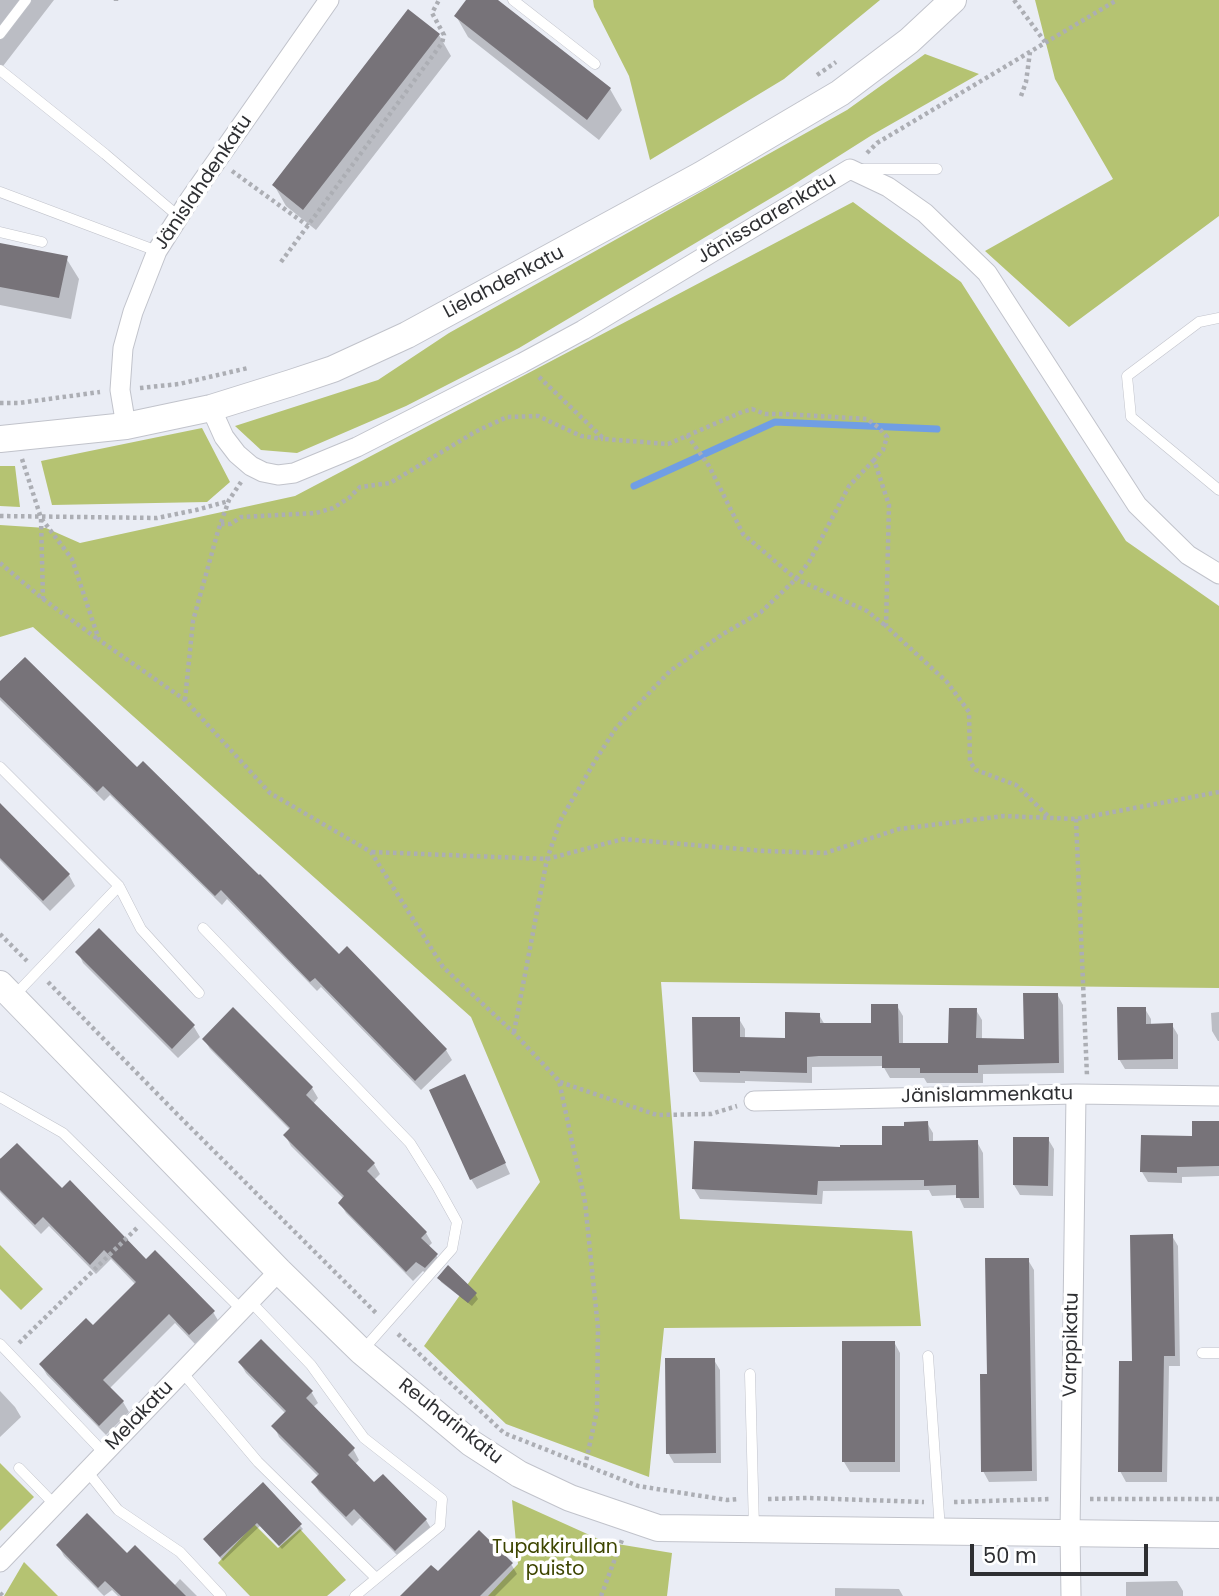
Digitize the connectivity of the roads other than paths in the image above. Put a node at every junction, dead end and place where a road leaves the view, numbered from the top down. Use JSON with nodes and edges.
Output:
{"nodes":[{"id":1,"x":26,"y":0,"type":"edge"},
{"id":2,"x":329,"y":0,"type":"edge"},
{"id":3,"x":513,"y":0,"type":"edge"},
{"id":4,"x":953,"y":0,"type":"edge"},
{"id":5,"x":0,"y":34,"type":"edge"},
{"id":6,"x":595,"y":64,"type":"dead end"},
{"id":7,"x":0,"y":70,"type":"edge"},
{"id":8,"x":850,"y":169,"type":"junction"},
{"id":9,"x":937,"y":169,"type":"dead end"},
{"id":10,"x":0,"y":192,"type":"edge"},
{"id":11,"x":178,"y":216,"type":"junction"},
{"id":12,"x":0,"y":232,"type":"edge"},
{"id":13,"x":42,"y":242,"type":"dead end"},
{"id":14,"x":157,"y":251,"type":"junction"},
{"id":15,"x":1219,"y":318,"type":"edge"},
{"id":16,"x":211,"y":408,"type":"junction"},
{"id":17,"x":126,"y":426,"type":"junction"},
{"id":18,"x":0,"y":439,"type":"edge"},
{"id":19,"x":1219,"y":490,"type":"edge"},
{"id":20,"x":1219,"y":574,"type":"edge"},
{"id":21,"x":0,"y":767,"type":"edge"},
{"id":22,"x":119,"y":887,"type":"junction"},
{"id":23,"x":203,"y":928,"type":"dead end"},
{"id":24,"x":7,"y":991,"type":"edge"},
{"id":25,"x":199,"y":993,"type":"dead end"},
{"id":26,"x":1082,"y":1094,"type":"junction"},
{"id":27,"x":1219,"y":1096,"type":"edge"},
{"id":28,"x":0,"y":1097,"type":"edge"},
{"id":29,"x":754,"y":1101,"type":"road end"},
{"id":30,"x":279,"y":1271,"type":"junction"},
{"id":31,"x":246,"y":1305,"type":"junction"},
{"id":32,"x":0,"y":1345,"type":"edge"},
{"id":33,"x":361,"y":1351,"type":"junction"},
{"id":34,"x":1202,"y":1353,"type":"dead end"},
{"id":35,"x":1219,"y":1353,"type":"edge"},
{"id":36,"x":928,"y":1356,"type":"dead end"},
{"id":37,"x":182,"y":1372,"type":"junction"},
{"id":38,"x":750,"y":1374,"type":"dead end"},
{"id":39,"x":104,"y":1453,"type":"junction"},
{"id":40,"x":19,"y":1468,"type":"dead end"},
{"id":41,"x":87,"y":1471,"type":"junction"},
{"id":42,"x":55,"y":1505,"type":"junction"},
{"id":43,"x":754,"y":1529,"type":"junction"},
{"id":44,"x":940,"y":1531,"type":"junction"},
{"id":45,"x":1070,"y":1533,"type":"junction"},
{"id":46,"x":1219,"y":1535,"type":"edge"},
{"id":47,"x":0,"y":1562,"type":"edge"},
{"id":48,"x":376,"y":1578,"type":"junction"},
{"id":49,"x":221,"y":1596,"type":"edge"},
{"id":50,"x":355,"y":1596,"type":"edge"},
{"id":51,"x":1071,"y":1596,"type":"edge"}],
"edges":[{"from":1,"to":5,"type":"lane"},
{"from":2,"to":11,"type":"street","name":"Jänislahdenkatu"},
{"from":3,"to":6,"type":"lane"},
{"from":4,"to":16,"type":"street","name":"Lielahdenkatu"},
{"from":7,"to":11,"type":"lane"},
{"from":8,"to":9,"type":"lane"},
{"from":8,"to":16,"type":"street","name":"Jänissaarenkatu"},
{"from":8,"to":20,"type":"street","name":"Jänissaarenkatu"},
{"from":10,"to":14,"type":"lane"},
{"from":11,"to":14,"type":"street","name":"Jänislahdenkatu"},
{"from":12,"to":13,"type":"lane"},
{"from":14,"to":17,"type":"street","name":"Jänislahdenkatu"},
{"from":15,"to":19,"type":"lane"},
{"from":16,"to":17,"type":"street","name":"Lielahdenkatu"},
{"from":17,"to":18,"type":"street","name":"Lielahdenkatu"},
{"from":21,"to":22,"type":"lane"},
{"from":22,"to":24,"type":"lane"},
{"from":22,"to":25,"type":"lane"},
{"from":23,"to":33,"type":"lane"},
{"from":24,"to":30,"type":"street","name":"Reuharinkatu"},
{"from":26,"to":27,"type":"street","name":"Jänislammenkatu"},
{"from":26,"to":29,"type":"street","name":"Jänislammenkatu"},
{"from":26,"to":45,"type":"street","name":"Varppikatu"},
{"from":28,"to":31,"type":"lane"},
{"from":30,"to":31,"type":"street","name":"Melakatu"},
{"from":30,"to":33,"type":"street","name":"Reuharinkatu"},
{"from":31,"to":37,"type":"street","name":"Melakatu"},
{"from":31,"to":48,"type":"lane"},
{"from":32,"to":39,"type":"lane"},
{"from":33,"to":43,"type":"street","name":"Reuharinkatu"},
{"from":34,"to":35,"type":"lane"},
{"from":36,"to":44,"type":"lane"},
{"from":37,"to":39,"type":"street","name":"Melakatu"},
{"from":37,"to":48,"type":"lane"},
{"from":38,"to":43,"type":"lane"},
{"from":39,"to":41,"type":"street","name":"Melakatu"},
{"from":40,"to":42,"type":"lane"},
{"from":41,"to":42,"type":"street","name":"Melakatu"},
{"from":41,"to":49,"type":"lane"},
{"from":42,"to":47,"type":"street","name":"Melakatu"},
{"from":43,"to":44,"type":"street","name":"Reuharinkatu"},
{"from":44,"to":45,"type":"street","name":"Reuharinkatu"},
{"from":45,"to":46,"type":"street","name":"Reuharinkatu"},
{"from":45,"to":51,"type":"street","name":"Varppikatu"},
{"from":48,"to":50,"type":"lane"}]}
